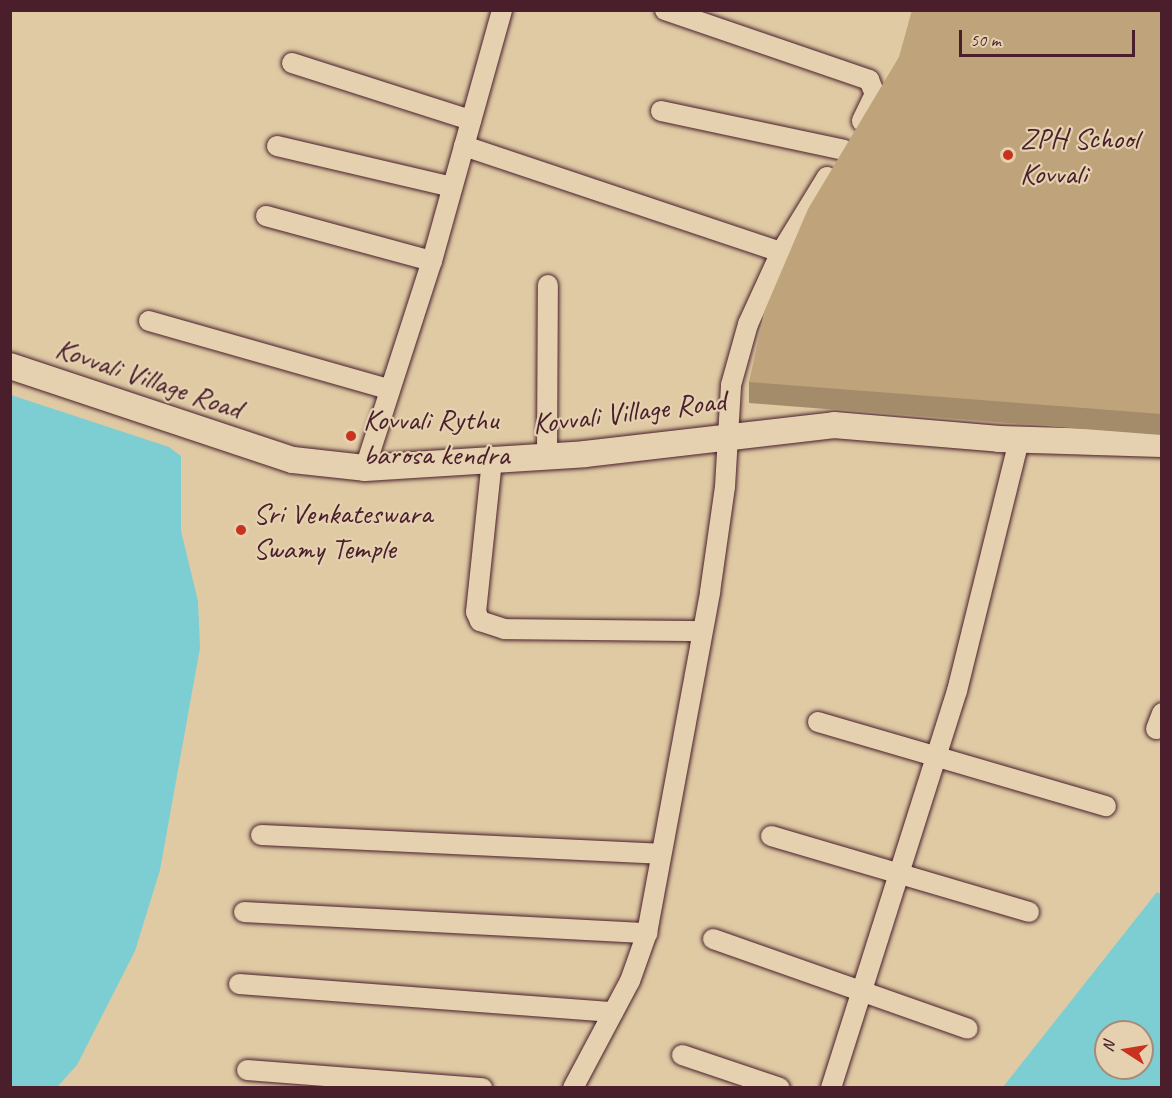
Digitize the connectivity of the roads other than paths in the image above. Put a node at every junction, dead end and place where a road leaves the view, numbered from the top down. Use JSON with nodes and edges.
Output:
{"nodes":[{"id":1,"x":502,"y":10,"type":"edge"},
{"id":2,"x":665,"y":10,"type":"edge"},
{"id":3,"x":292,"y":63,"type":"dead end"},
{"id":4,"x":661,"y":111,"type":"dead end"},
{"id":5,"x":471,"y":120,"type":"junction"},
{"id":6,"x":278,"y":146,"type":"dead end"},
{"id":7,"x":464,"y":146,"type":"junction"},
{"id":8,"x":844,"y":150,"type":"junction"},
{"id":9,"x":452,"y":187,"type":"junction"},
{"id":10,"x":266,"y":216,"type":"dead end"},
{"id":11,"x":781,"y":252,"type":"junction"},
{"id":12,"x":432,"y":261,"type":"junction"},
{"id":13,"x":548,"y":285,"type":"dead end"},
{"id":14,"x":149,"y":321,"type":"dead end"},
{"id":15,"x":10,"y":366,"type":"edge"},
{"id":16,"x":388,"y":388,"type":"junction"},
{"id":17,"x":727,"y":434,"type":"junction"},
{"id":18,"x":1019,"y":440,"type":"junction"},
{"id":19,"x":1161,"y":444,"type":"edge"},
{"id":20,"x":547,"y":456,"type":"junction"},
{"id":21,"x":492,"y":459,"type":"junction"},
{"id":22,"x":365,"y":468,"type":"junction"},
{"id":23,"x":702,"y":632,"type":"junction"},
{"id":24,"x":818,"y":722,"type":"dead end"},
{"id":25,"x":937,"y":755,"type":"junction"},
{"id":26,"x":1106,"y":806,"type":"dead end"},
{"id":27,"x":261,"y":835,"type":"dead end"},
{"id":28,"x":771,"y":836,"type":"dead end"},
{"id":29,"x":661,"y":854,"type":"junction"},
{"id":30,"x":899,"y":873,"type":"junction"},
{"id":31,"x":243,"y":912,"type":"dead end"},
{"id":32,"x":1029,"y":912,"type":"dead end"},
{"id":33,"x":647,"y":933,"type":"junction"},
{"id":34,"x":713,"y":939,"type":"dead end"},
{"id":35,"x":239,"y":984,"type":"dead end"},
{"id":36,"x":862,"y":989,"type":"junction"},
{"id":37,"x":612,"y":1012,"type":"junction"},
{"id":38,"x":968,"y":1029,"type":"dead end"},
{"id":39,"x":682,"y":1055,"type":"dead end"},
{"id":40,"x":248,"y":1070,"type":"dead end"},
{"id":41,"x":482,"y":1088,"type":"edge"},
{"id":42,"x":573,"y":1088,"type":"edge"},
{"id":43,"x":780,"y":1088,"type":"edge"},
{"id":44,"x":831,"y":1088,"type":"edge"}],
"edges":[{"from":1,"to":5,"type":"street"},
{"from":2,"to":8,"type":"street"},
{"from":3,"to":5,"type":"street"},
{"from":4,"to":8,"type":"street"},
{"from":5,"to":7,"type":"street"},
{"from":6,"to":9,"type":"street"},
{"from":7,"to":9,"type":"street"},
{"from":7,"to":11,"type":"street"},
{"from":8,"to":11,"type":"street"},
{"from":9,"to":12,"type":"street"},
{"from":10,"to":12,"type":"street"},
{"from":11,"to":17,"type":"street"},
{"from":12,"to":16,"type":"street"},
{"from":13,"to":20,"type":"street"},
{"from":14,"to":16,"type":"street"},
{"from":15,"to":22,"type":"street","name":"Kovvali Village Road"},
{"from":16,"to":22,"type":"street"},
{"from":17,"to":18,"type":"street","name":"Kovvali Village Road"},
{"from":17,"to":20,"type":"street","name":"Kovvali Village Road"},
{"from":17,"to":23,"type":"street"},
{"from":18,"to":19,"type":"street","name":"Kovvali Village Road"},
{"from":18,"to":25,"type":"street"},
{"from":20,"to":21,"type":"street","name":"Kovvali Village Road"},
{"from":21,"to":22,"type":"street","name":"Kovvali Village Road"},
{"from":21,"to":23,"type":"street"},
{"from":23,"to":29,"type":"street"},
{"from":24,"to":25,"type":"street"},
{"from":25,"to":26,"type":"street"},
{"from":25,"to":30,"type":"street"},
{"from":27,"to":29,"type":"street"},
{"from":28,"to":30,"type":"street"},
{"from":29,"to":33,"type":"street"},
{"from":30,"to":32,"type":"street"},
{"from":30,"to":36,"type":"street"},
{"from":31,"to":33,"type":"street"},
{"from":33,"to":37,"type":"street"},
{"from":34,"to":36,"type":"street"},
{"from":35,"to":37,"type":"street"},
{"from":36,"to":38,"type":"street"},
{"from":36,"to":44,"type":"street"},
{"from":37,"to":42,"type":"street"},
{"from":39,"to":43,"type":"street"},
{"from":40,"to":41,"type":"street"}]}
